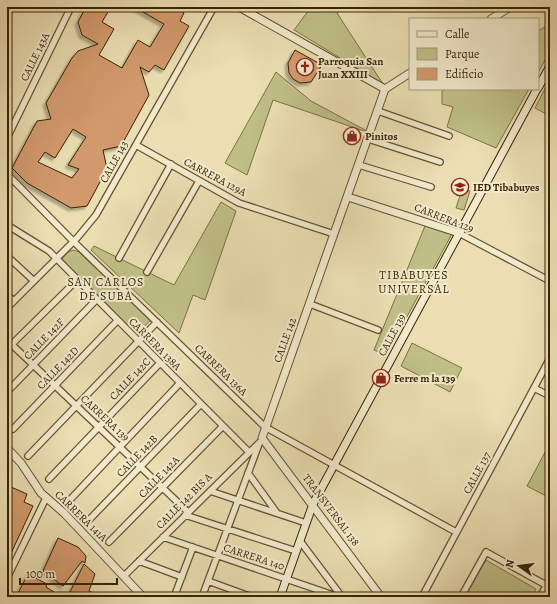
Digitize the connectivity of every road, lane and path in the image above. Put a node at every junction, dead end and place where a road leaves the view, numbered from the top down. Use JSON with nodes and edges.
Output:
{"nodes":[{"id":1,"x":71,"y":7,"type":"edge"},
{"id":2,"x":214,"y":7,"type":"edge"},
{"id":3,"x":239,"y":7,"type":"edge"},
{"id":4,"x":495,"y":7,"type":"edge"},
{"id":5,"x":510,"y":7,"type":"edge"},
{"id":6,"x":499,"y":14,"type":"junction"},
{"id":7,"x":493,"y":18,"type":"edge"},
{"id":8,"x":550,"y":66,"type":"edge"},
{"id":9,"x":409,"y":74,"type":"edge"},
{"id":10,"x":539,"y":86,"type":"edge"},
{"id":11,"x":385,"y":89,"type":"junction"},
{"id":12,"x":537,"y":90,"type":"edge"},
{"id":13,"x":378,"y":111,"type":"junction"},
{"id":14,"x":449,"y":136,"type":"dead end"},
{"id":15,"x":7,"y":138,"type":"edge"},
{"id":16,"x":368,"y":140,"type":"junction"},
{"id":17,"x":136,"y":145,"type":"junction"},
{"id":18,"x":440,"y":162,"type":"dead end"},
{"id":19,"x":170,"y":164,"type":"junction"},
{"id":20,"x":359,"y":165,"type":"junction"},
{"id":21,"x":7,"y":174,"type":"edge"},
{"id":22,"x":199,"y":180,"type":"junction"},
{"id":23,"x":431,"y":187,"type":"dead end"},
{"id":24,"x":348,"y":197,"type":"junction"},
{"id":25,"x":7,"y":225,"type":"edge"},
{"id":26,"x":334,"y":234,"type":"junction"},
{"id":27,"x":459,"y":234,"type":"junction"},
{"id":28,"x":73,"y":241,"type":"junction"},
{"id":29,"x":7,"y":256,"type":"edge"},
{"id":30,"x":56,"y":258,"type":"junction"},
{"id":31,"x":119,"y":258,"type":"dead end"},
{"id":32,"x":147,"y":272,"type":"dead end"},
{"id":33,"x":76,"y":280,"type":"junction"},
{"id":34,"x":34,"y":281,"type":"junction"},
{"id":35,"x":550,"y":281,"type":"edge"},
{"id":36,"x":7,"y":295,"type":"edge"},
{"id":37,"x":96,"y":300,"type":"junction"},
{"id":38,"x":14,"y":301,"type":"junction"},
{"id":39,"x":310,"y":304,"type":"junction"},
{"id":40,"x":7,"y":308,"type":"edge"},
{"id":41,"x":117,"y":321,"type":"junction"},
{"id":42,"x":157,"y":322,"type":"junction"},
{"id":43,"x":378,"y":330,"type":"dead end"},
{"id":44,"x":7,"y":340,"type":"edge"},
{"id":45,"x":138,"y":342,"type":"junction"},
{"id":46,"x":12,"y":344,"type":"junction"},
{"id":47,"x":7,"y":349,"type":"edge"},
{"id":48,"x":550,"y":358,"type":"edge"},
{"id":49,"x":160,"y":363,"type":"junction"},
{"id":50,"x":34,"y":365,"type":"junction"},
{"id":51,"x":180,"y":383,"type":"junction"},
{"id":52,"x":55,"y":385,"type":"junction"},
{"id":53,"x":534,"y":388,"type":"junction"},
{"id":54,"x":7,"y":392,"type":"edge"},
{"id":55,"x":550,"y":396,"type":"edge"},
{"id":56,"x":201,"y":404,"type":"junction"},
{"id":57,"x":76,"y":406,"type":"junction"},
{"id":58,"x":223,"y":426,"type":"junction"},
{"id":59,"x":99,"y":427,"type":"junction"},
{"id":60,"x":266,"y":427,"type":"junction"},
{"id":61,"x":13,"y":429,"type":"dead end"},
{"id":62,"x":261,"y":440,"type":"junction"},
{"id":63,"x":120,"y":447,"type":"junction"},
{"id":64,"x":7,"y":448,"type":"edge"},
{"id":65,"x":249,"y":452,"type":"junction"},
{"id":66,"x":28,"y":456,"type":"dead end"},
{"id":67,"x":334,"y":465,"type":"junction"},
{"id":68,"x":141,"y":466,"type":"junction"},
{"id":69,"x":248,"y":473,"type":"junction"},
{"id":70,"x":49,"y":479,"type":"dead end"},
{"id":71,"x":163,"y":487,"type":"junction"},
{"id":72,"x":210,"y":491,"type":"junction"},
{"id":73,"x":46,"y":498,"type":"junction"},
{"id":74,"x":238,"y":500,"type":"junction"},
{"id":75,"x":66,"y":504,"type":"dead end"},
{"id":76,"x":313,"y":504,"type":"junction"},
{"id":77,"x":278,"y":513,"type":"junction"},
{"id":78,"x":186,"y":514,"type":"junction"},
{"id":79,"x":88,"y":521,"type":"dead end"},
{"id":80,"x":306,"y":523,"type":"junction"},
{"id":81,"x":228,"y":529,"type":"junction"},
{"id":82,"x":456,"y":532,"type":"junction"},
{"id":83,"x":163,"y":537,"type":"junction"},
{"id":84,"x":300,"y":541,"type":"junction"},
{"id":85,"x":109,"y":542,"type":"dead end"},
{"id":86,"x":193,"y":547,"type":"junction"},
{"id":87,"x":296,"y":551,"type":"junction"},
{"id":88,"x":218,"y":555,"type":"junction"},
{"id":89,"x":139,"y":561,"type":"junction"},
{"id":90,"x":124,"y":576,"type":"junction"},
{"id":91,"x":182,"y":577,"type":"junction"},
{"id":92,"x":7,"y":578,"type":"edge"},
{"id":93,"x":287,"y":578,"type":"junction"},
{"id":94,"x":550,"y":579,"type":"edge"},
{"id":95,"x":208,"y":581,"type":"junction"},
{"id":96,"x":546,"y":586,"type":"junction"},
{"id":97,"x":176,"y":592,"type":"dead end"},
{"id":98,"x":143,"y":597,"type":"edge"},
{"id":99,"x":202,"y":597,"type":"edge"},
{"id":100,"x":252,"y":597,"type":"edge"},
{"id":101,"x":280,"y":597,"type":"edge"},
{"id":102,"x":339,"y":597,"type":"edge"},
{"id":103,"x":342,"y":597,"type":"edge"},
{"id":104,"x":381,"y":597,"type":"edge"},
{"id":105,"x":422,"y":597,"type":"edge"},
{"id":106,"x":461,"y":597,"type":"edge"},
{"id":107,"x":540,"y":597,"type":"edge"}],
"edges":[{"from":1,"to":15,"type":"street","name":"CALLE 143A"},
{"from":2,"to":17,"type":"street","name":"CALLE 143"},
{"from":3,"to":11,"type":"street"},
{"from":4,"to":6,"type":"street"},
{"from":5,"to":6,"type":"street"},
{"from":6,"to":7,"type":"street"},
{"from":8,"to":10,"type":"street","name":"CALLE 139"},
{"from":9,"to":11,"type":"street"},
{"from":11,"to":13,"type":"street","name":"CALLE 142"},
{"from":12,"to":27,"type":"street","name":"CALLE 139"},
{"from":13,"to":14,"type":"street"},
{"from":13,"to":16,"type":"street","name":"CALLE 142"},
{"from":16,"to":18,"type":"street"},
{"from":16,"to":20,"type":"street","name":"CALLE 142"},
{"from":17,"to":19,"type":"street","name":"CARRERA 129A"},
{"from":17,"to":28,"type":"street","name":"CALLE 143"},
{"from":19,"to":22,"type":"street","name":"CARRERA 129A"},
{"from":19,"to":31,"type":"street"},
{"from":20,"to":23,"type":"street"},
{"from":20,"to":24,"type":"street","name":"CALLE 142"},
{"from":21,"to":28,"type":"street","name":"CARRERA 136A"},
{"from":22,"to":26,"type":"street","name":"CARRERA 129A"},
{"from":22,"to":32,"type":"street"},
{"from":24,"to":26,"type":"street","name":"CALLE 142"},
{"from":24,"to":27,"type":"street","name":"CARRERA 129"},
{"from":25,"to":30,"type":"street","name":"CARRERA 138A"},
{"from":26,"to":39,"type":"street","name":"CALLE 142"},
{"from":27,"to":35,"type":"street","name":"CARRERA 129"},
{"from":27,"to":67,"type":"street","name":"CALLE 139"},
{"from":28,"to":30,"type":"street","name":"CALLE 143"},
{"from":28,"to":42,"type":"street","name":"CARRERA 136A"},
{"from":29,"to":34,"type":"street"},
{"from":30,"to":33,"type":"street","name":"CARRERA 138A"},
{"from":30,"to":34,"type":"street","name":"CALLE 143"},
{"from":33,"to":37,"type":"street","name":"CARRERA 138A"},
{"from":33,"to":46,"type":"street"},
{"from":34,"to":38,"type":"street","name":"CALLE 143"},
{"from":36,"to":38,"type":"street"},
{"from":37,"to":41,"type":"street","name":"CARRERA 138A"},
{"from":37,"to":50,"type":"street","name":"CALLE 142F"},
{"from":38,"to":40,"type":"street","name":"CALLE 143"},
{"from":39,"to":43,"type":"street"},
{"from":39,"to":60,"type":"street","name":"CALLE 142"},
{"from":41,"to":45,"type":"street","name":"CARRERA 138A"},
{"from":41,"to":52,"type":"street","name":"CALLE 142D"},
{"from":42,"to":45,"type":"street"},
{"from":42,"to":60,"type":"street","name":"CARRERA 136A"},
{"from":44,"to":46,"type":"street","name":"CARRERA 139"},
{"from":45,"to":49,"type":"street","name":"CARRERA 138A"},
{"from":45,"to":57,"type":"street"},
{"from":46,"to":47,"type":"street"},
{"from":46,"to":50,"type":"street","name":"CARRERA 139"},
{"from":48,"to":53,"type":"street","name":"CALLE 137"},
{"from":49,"to":51,"type":"street","name":"CARRERA 138A"},
{"from":49,"to":59,"type":"street","name":"CALLE 142C"},
{"from":50,"to":52,"type":"street","name":"CARRERA 139"},
{"from":50,"to":54,"type":"street","name":"CALLE 142F"},
{"from":51,"to":56,"type":"street","name":"CARRERA 138A"},
{"from":51,"to":63,"type":"street"},
{"from":52,"to":57,"type":"street","name":"CARRERA 139"},
{"from":52,"to":61,"type":"street","name":"CALLE 142D"},
{"from":53,"to":55,"type":"street"},
{"from":53,"to":82,"type":"street","name":"CALLE 137"},
{"from":56,"to":58,"type":"street","name":"CARRERA 138A"},
{"from":56,"to":68,"type":"street","name":"CALLE 142B"},
{"from":57,"to":59,"type":"street","name":"CARRERA 139"},
{"from":57,"to":66,"type":"street"},
{"from":58,"to":65,"type":"street","name":"CARRERA 138A"},
{"from":58,"to":71,"type":"street","name":"CALLE 142A"},
{"from":59,"to":63,"type":"street","name":"CARRERA 139"},
{"from":59,"to":70,"type":"street","name":"CALLE 142C"},
{"from":60,"to":62,"type":"street","name":"CALLE 142"},
{"from":60,"to":67,"type":"street","name":"CARRERA 136A"},
{"from":62,"to":65,"type":"street","name":"CALLE 142 BIS A"},
{"from":62,"to":69,"type":"street","name":"CALLE 142"},
{"from":62,"to":76,"type":"street","name":"TRANSVERSAL 138"},
{"from":63,"to":68,"type":"street","name":"CARRERA 139"},
{"from":63,"to":75,"type":"street"},
{"from":64,"to":73,"type":"street","name":"CARRERA 141A"},
{"from":65,"to":72,"type":"street","name":"CALLE 142 BIS A"},
{"from":67,"to":76,"type":"street","name":"CALLE 139"},
{"from":67,"to":82,"type":"street","name":"CARRERA 136A"},
{"from":68,"to":71,"type":"street","name":"CARRERA 139"},
{"from":68,"to":79,"type":"street","name":"CALLE 142B"},
{"from":69,"to":74,"type":"street","name":"CALLE 142"},
{"from":69,"to":77,"type":"street"},
{"from":71,"to":78,"type":"street","name":"CARRERA 139"},
{"from":71,"to":85,"type":"street","name":"CALLE 142A"},
{"from":72,"to":74,"type":"street"},
{"from":72,"to":78,"type":"street","name":"CALLE 142 BIS A"},
{"from":73,"to":90,"type":"street","name":"CARRERA 141A"},
{"from":73,"to":92,"type":"street"},
{"from":74,"to":77,"type":"street"},
{"from":74,"to":81,"type":"street","name":"CALLE 142"},
{"from":76,"to":80,"type":"street","name":"CALLE 139"},
{"from":76,"to":104,"type":"street","name":"TRANSVERSAL 138"},
{"from":77,"to":80,"type":"street"},
{"from":78,"to":81,"type":"street","name":"CARRERA 139"},
{"from":78,"to":83,"type":"street","name":"CALLE 142 BIS A"},
{"from":80,"to":84,"type":"street","name":"CALLE 139"},
{"from":81,"to":87,"type":"street","name":"CARRERA 139"},
{"from":81,"to":88,"type":"street","name":"CALLE 142"},
{"from":82,"to":105,"type":"street","name":"CALLE 137"},
{"from":83,"to":86,"type":"street","name":"CARRERA 140"},
{"from":83,"to":89,"type":"street","name":"CALLE 142 BIS A"},
{"from":84,"to":87,"type":"street","name":"CALLE 139"},
{"from":84,"to":103,"type":"street"},
{"from":86,"to":88,"type":"street","name":"CARRERA 140"},
{"from":86,"to":91,"type":"street"},
{"from":87,"to":93,"type":"street","name":"CALLE 139"},
{"from":88,"to":93,"type":"street","name":"CARRERA 140"},
{"from":88,"to":95,"type":"street","name":"CALLE 142"},
{"from":89,"to":90,"type":"street","name":"CALLE 142 BIS A"},
{"from":89,"to":91,"type":"street"},
{"from":90,"to":98,"type":"street","name":"CARRERA 141A"},
{"from":91,"to":97,"type":"street"},
{"from":93,"to":101,"type":"street","name":"CALLE 139"},
{"from":93,"to":102,"type":"street","name":"CARRERA 140"},
{"from":94,"to":96,"type":"street"},
{"from":95,"to":99,"type":"street","name":"CALLE 142"},
{"from":95,"to":100,"type":"street"},
{"from":96,"to":106,"type":"street"},
{"from":96,"to":107,"type":"street"}]}
